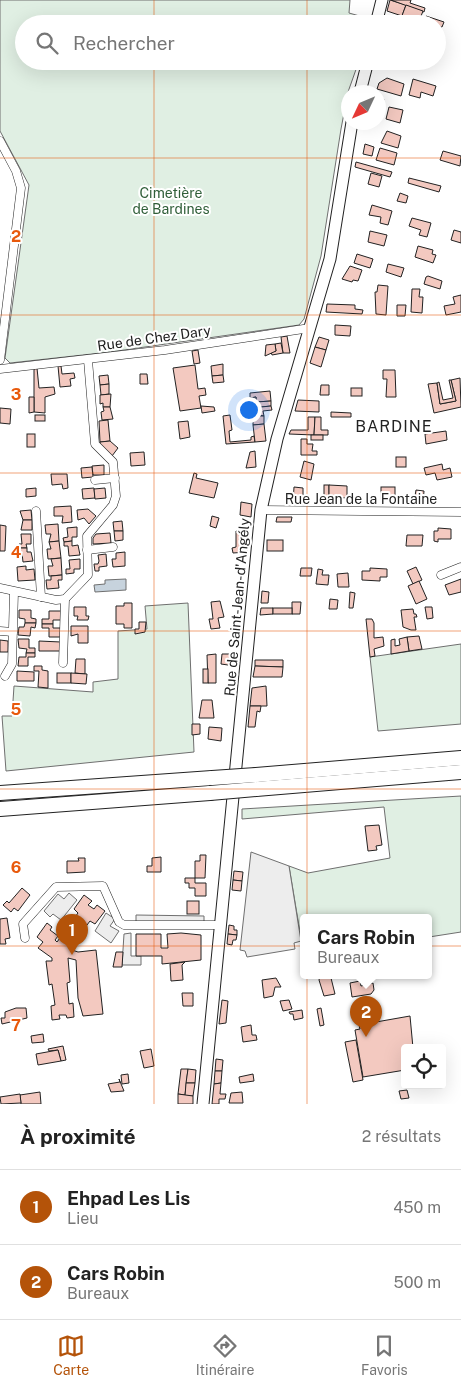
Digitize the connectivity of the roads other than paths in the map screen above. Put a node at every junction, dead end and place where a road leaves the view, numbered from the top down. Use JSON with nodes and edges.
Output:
{"nodes":[{"id":1,"x":382,"y":0,"type":"edge"},
{"id":2,"x":378,"y":15,"type":"edge"},
{"id":3,"x":366,"y":70,"type":"edge"},
{"id":4,"x":362,"y":85,"type":"edge"},
{"id":5,"x":351,"y":130,"type":"edge"},
{"id":6,"x":0,"y":141,"type":"edge"},
{"id":7,"x":310,"y":328,"type":"junction"},
{"id":8,"x":0,"y":360,"type":"edge"},
{"id":9,"x":88,"y":360,"type":"junction"},
{"id":10,"x":0,"y":370,"type":"edge"},
{"id":11,"x":115,"y":478,"type":"junction"},
{"id":12,"x":95,"y":480,"type":"dead end"},
{"id":13,"x":261,"y":510,"type":"junction"},
{"id":14,"x":36,"y":511,"type":"dead end"},
{"id":15,"x":461,"y":512,"type":"edge"},
{"id":16,"x":113,"y":547,"type":"dead end"},
{"id":17,"x":87,"y":550,"type":"junction"},
{"id":18,"x":461,"y":567,"type":"edge"},
{"id":19,"x":441,"y":575,"type":"dead end"},
{"id":20,"x":0,"y":588,"type":"edge"},
{"id":21,"x":14,"y":592,"type":"junction"},
{"id":22,"x":40,"y":597,"type":"junction"},
{"id":23,"x":65,"y":599,"type":"junction"},
{"id":24,"x":0,"y":631,"type":"edge"},
{"id":25,"x":13,"y":632,"type":"junction"},
{"id":26,"x":63,"y":663,"type":"dead end"},
{"id":27,"x":5,"y":676,"type":"dead end"},
{"id":28,"x":461,"y":757,"type":"edge"},
{"id":29,"x":461,"y":772,"type":"edge"},
{"id":30,"x":444,"y":773,"type":"junction"},
{"id":31,"x":461,"y":780,"type":"edge"},
{"id":32,"x":256,"y":782,"type":"junction"},
{"id":33,"x":211,"y":786,"type":"junction"},
{"id":34,"x":0,"y":793,"type":"edge"},
{"id":35,"x":0,"y":809,"type":"edge"},
{"id":36,"x":220,"y":925,"type":"junction"},
{"id":37,"x":25,"y":938,"type":"dead end"},
{"id":38,"x":203,"y":1104,"type":"edge"}],
"edges":[{"from":1,"to":2,"type":"main road"},
{"from":3,"to":4,"type":"main road"},
{"from":5,"to":7,"type":"main road","name":"Rue de Saint-Jean-d'Angély"},
{"from":6,"to":8,"type":"street"},
{"from":7,"to":9,"type":"street","name":"Rue de Chez Dary"},
{"from":7,"to":13,"type":"main road","name":"Rue de Saint-Jean-d'Angély"},
{"from":9,"to":10,"type":"street","name":"Rue de Chez Dary"},
{"from":9,"to":11,"type":"street"},
{"from":11,"to":12,"type":"street"},
{"from":11,"to":17,"type":"street"},
{"from":13,"to":15,"type":"street","name":"Rue Jean de la Fontaine"},
{"from":13,"to":36,"type":"main road","name":"Rue de Saint-Jean-d'Angély"},
{"from":14,"to":22,"type":"street"},
{"from":16,"to":17,"type":"street"},
{"from":17,"to":23,"type":"street"},
{"from":18,"to":19,"type":"street"},
{"from":20,"to":21,"type":"street"},
{"from":21,"to":22,"type":"street"},
{"from":21,"to":25,"type":"street"},
{"from":22,"to":23,"type":"street"},
{"from":23,"to":26,"type":"street"},
{"from":24,"to":25,"type":"street"},
{"from":25,"to":27,"type":"street"},
{"from":28,"to":32,"type":"highway"},
{"from":29,"to":30,"type":"highway"},
{"from":30,"to":31,"type":"highway"},
{"from":30,"to":32,"type":"highway"},
{"from":32,"to":33,"type":"highway","bridge":true},
{"from":33,"to":34,"type":"highway"},
{"from":33,"to":35,"type":"highway"},
{"from":36,"to":37,"type":"street"},
{"from":36,"to":38,"type":"main road","name":"Rue de Saint-Jean-d'Angély"}]}
